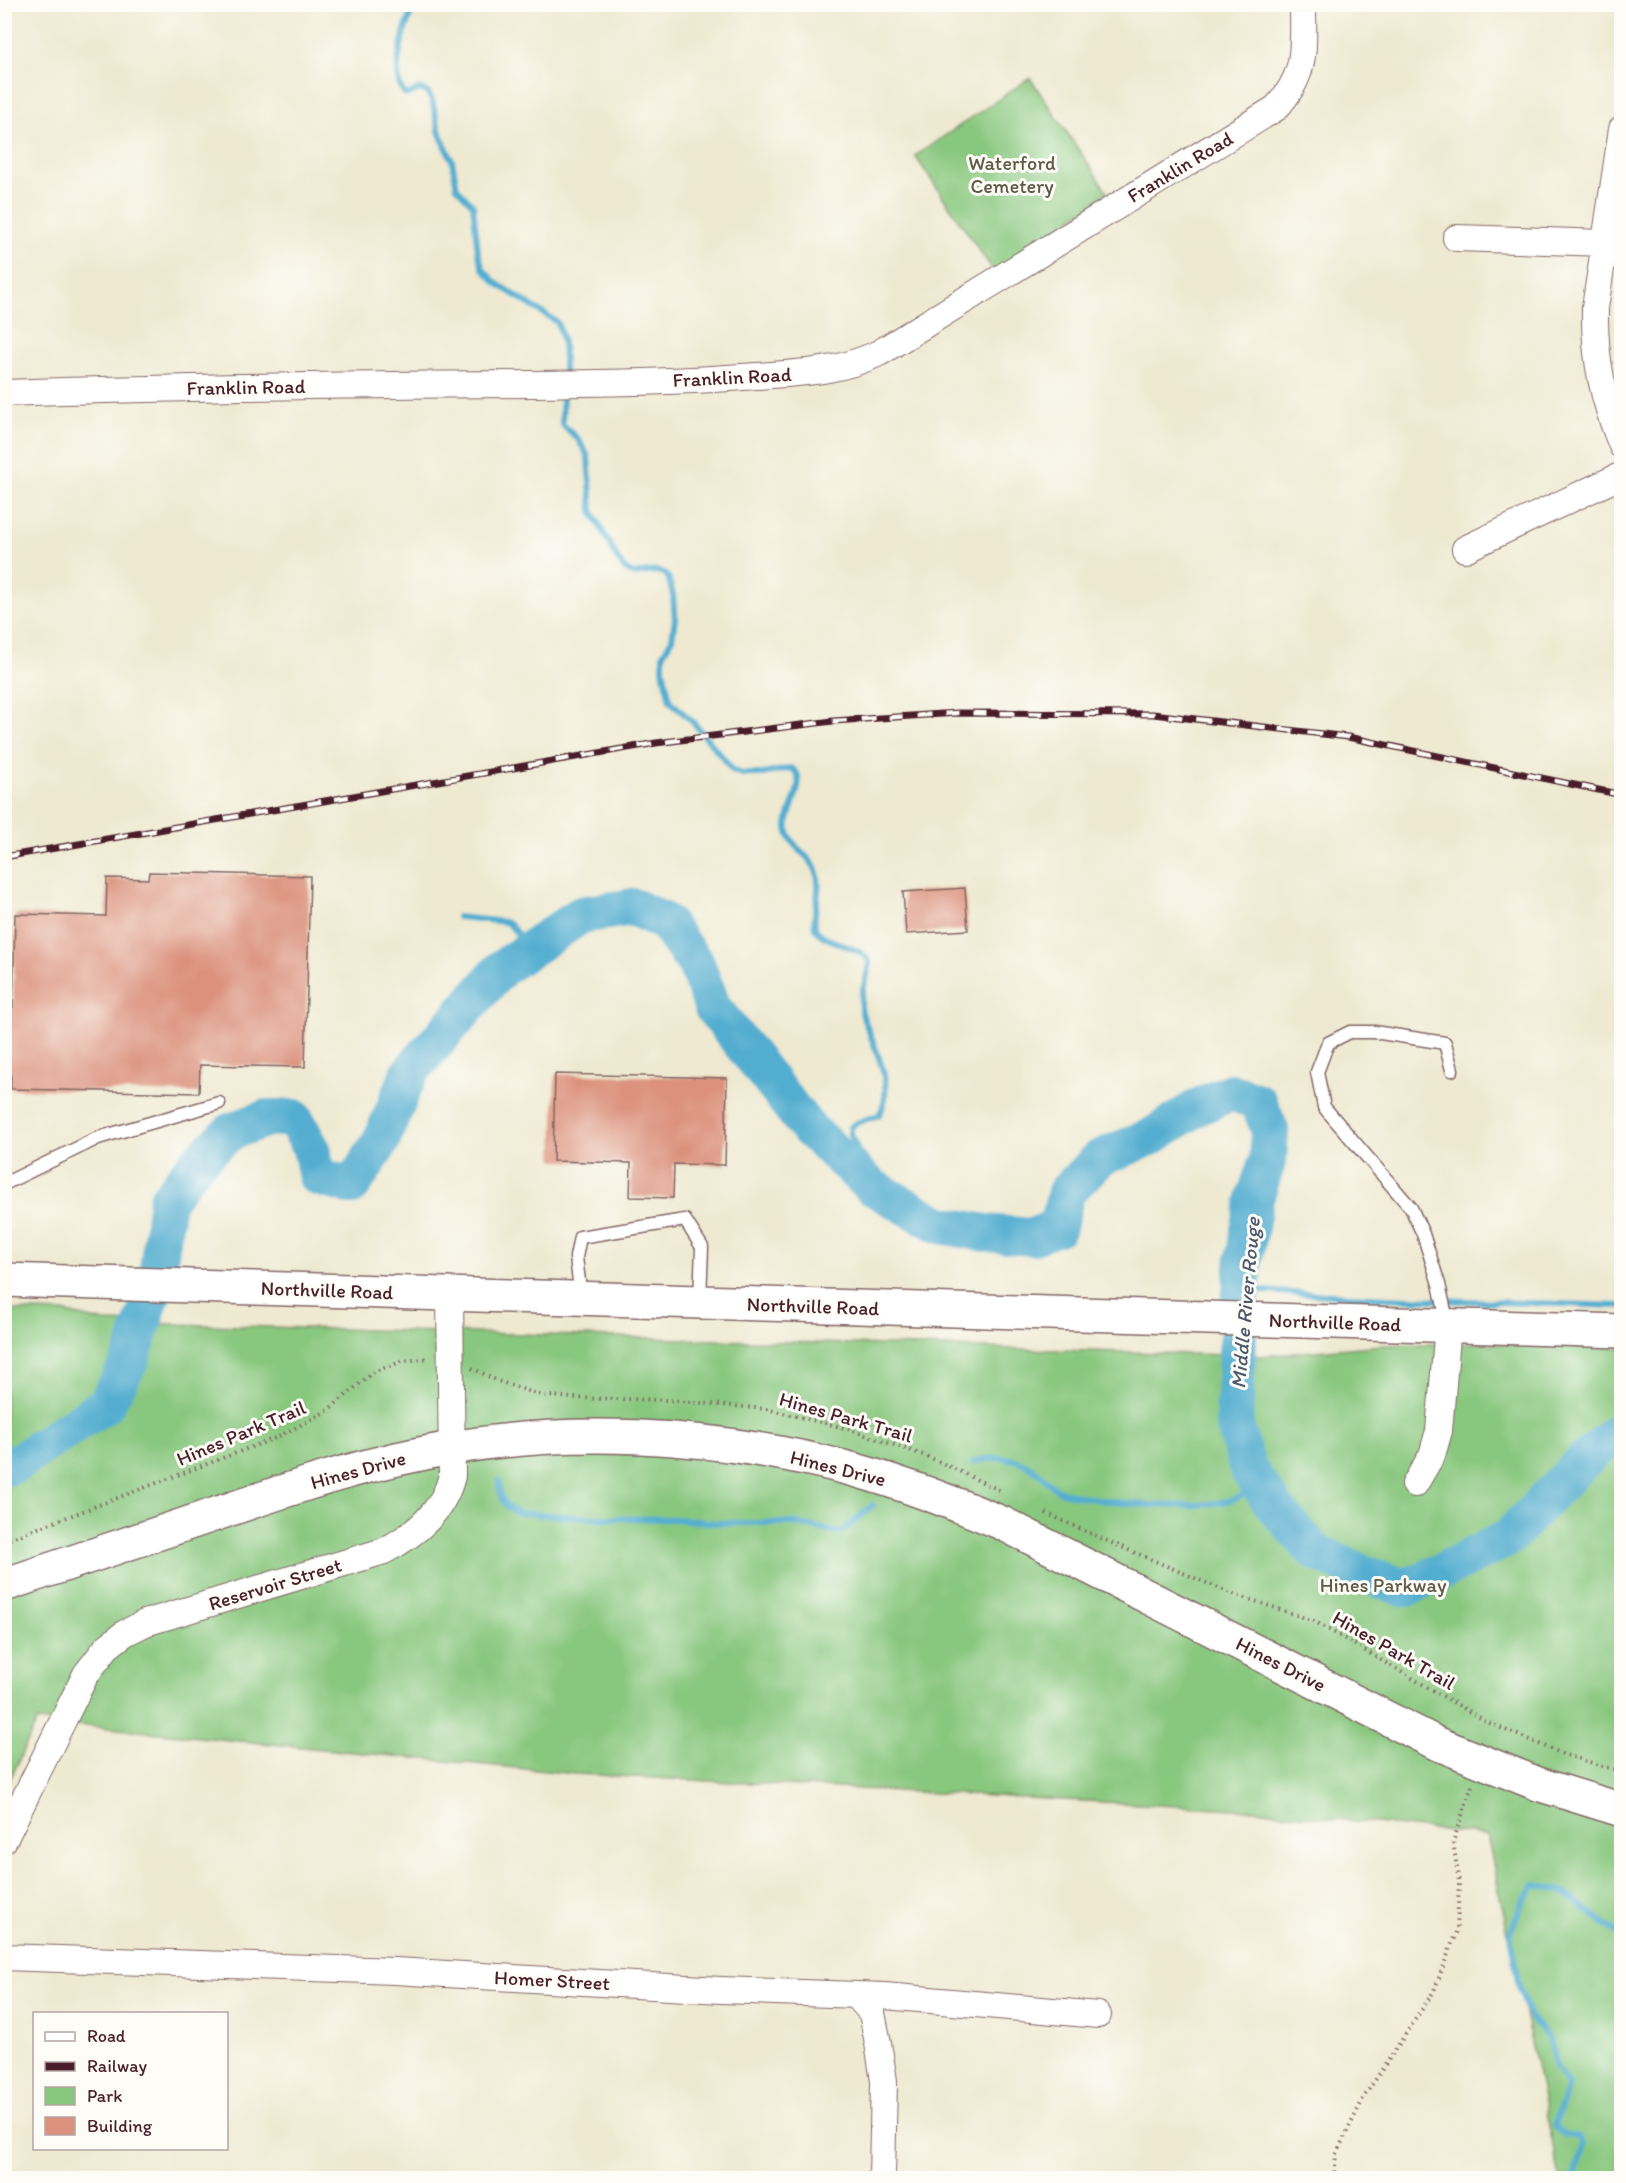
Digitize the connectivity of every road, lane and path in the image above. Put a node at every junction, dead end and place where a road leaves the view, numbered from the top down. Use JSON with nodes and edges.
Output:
{"nodes":[{"id":1,"x":1303,"y":4,"type":"edge"},
{"id":2,"x":1622,"y":129,"type":"edge"},
{"id":3,"x":1456,"y":238,"type":"dead end"},
{"id":4,"x":1604,"y":243,"type":"junction"},
{"id":5,"x":4,"y":393,"type":"edge"},
{"id":6,"x":1622,"y":446,"type":"edge"},
{"id":7,"x":1622,"y":475,"type":"edge"},
{"id":8,"x":1465,"y":549,"type":"dead end"},
{"id":9,"x":1452,"y":1070,"type":"dead end"},
{"id":10,"x":219,"y":1103,"type":"dead end"},
{"id":11,"x":4,"y":1184,"type":"edge"},
{"id":12,"x":4,"y":1280,"type":"edge"},
{"id":13,"x":450,"y":1295,"type":"junction"},
{"id":14,"x":581,"y":1299,"type":"junction"},
{"id":15,"x":700,"y":1303,"type":"junction"},
{"id":16,"x":1448,"y":1326,"type":"junction"},
{"id":17,"x":1622,"y":1331,"type":"edge"},
{"id":18,"x":452,"y":1361,"type":"junction"},
{"id":19,"x":451,"y":1448,"type":"junction"},
{"id":20,"x":1415,"y":1484,"type":"dead end"},
{"id":21,"x":1003,"y":1492,"type":"dead end"},
{"id":22,"x":1045,"y":1512,"type":"dead end"},
{"id":23,"x":4,"y":1541,"type":"edge"},
{"id":24,"x":4,"y":1585,"type":"edge"},
{"id":25,"x":1494,"y":1725,"type":"junction"},
{"id":26,"x":1479,"y":1762,"type":"junction"},
{"id":27,"x":1622,"y":1772,"type":"edge"},
{"id":28,"x":1622,"y":1810,"type":"edge"},
{"id":29,"x":4,"y":1840,"type":"edge"},
{"id":30,"x":4,"y":1958,"type":"edge"},
{"id":31,"x":856,"y":1995,"type":"junction"},
{"id":32,"x":1098,"y":2015,"type":"dead end"},
{"id":33,"x":882,"y":2178,"type":"edge"},
{"id":34,"x":1334,"y":2178,"type":"edge"}],
"edges":[{"from":1,"to":5,"type":"street","name":"Franklin Road"},
{"from":2,"to":4,"type":"street"},
{"from":3,"to":4,"type":"street"},
{"from":4,"to":6,"type":"street"},
{"from":7,"to":8,"type":"street"},
{"from":9,"to":16,"type":"lane"},
{"from":10,"to":11,"type":"lane"},
{"from":12,"to":13,"type":"street","name":"Northville Road"},
{"from":13,"to":14,"type":"street","name":"Northville Road"},
{"from":13,"to":18,"type":"street","name":"Reservoir Street"},
{"from":14,"to":15,"type":"street","name":"Northville Road"},
{"from":14,"to":15,"type":"lane"},
{"from":15,"to":16,"type":"street","name":"Northville Road"},
{"from":16,"to":17,"type":"street","name":"Northville Road"},
{"from":16,"to":20,"type":"street"},
{"from":18,"to":19,"type":"street","name":"Reservoir Street"},
{"from":18,"to":21,"type":"path","name":"Hines Park Trail"},
{"from":18,"to":23,"type":"path","name":"Hines Park Trail"},
{"from":19,"to":24,"type":"street","name":"Hines Drive"},
{"from":19,"to":26,"type":"street","name":"Hines Drive"},
{"from":19,"to":29,"type":"street","name":"Reservoir Street"},
{"from":22,"to":25,"type":"path","name":"Hines Park Trail"},
{"from":25,"to":26,"type":"path"},
{"from":25,"to":27,"type":"path","name":"Hines Park Trail"},
{"from":26,"to":28,"type":"street","name":"Hines Drive"},
{"from":26,"to":34,"type":"path"},
{"from":30,"to":31,"type":"street","name":"Homer Street"},
{"from":31,"to":32,"type":"street","name":"Homer Street"},
{"from":31,"to":33,"type":"street"}]}
